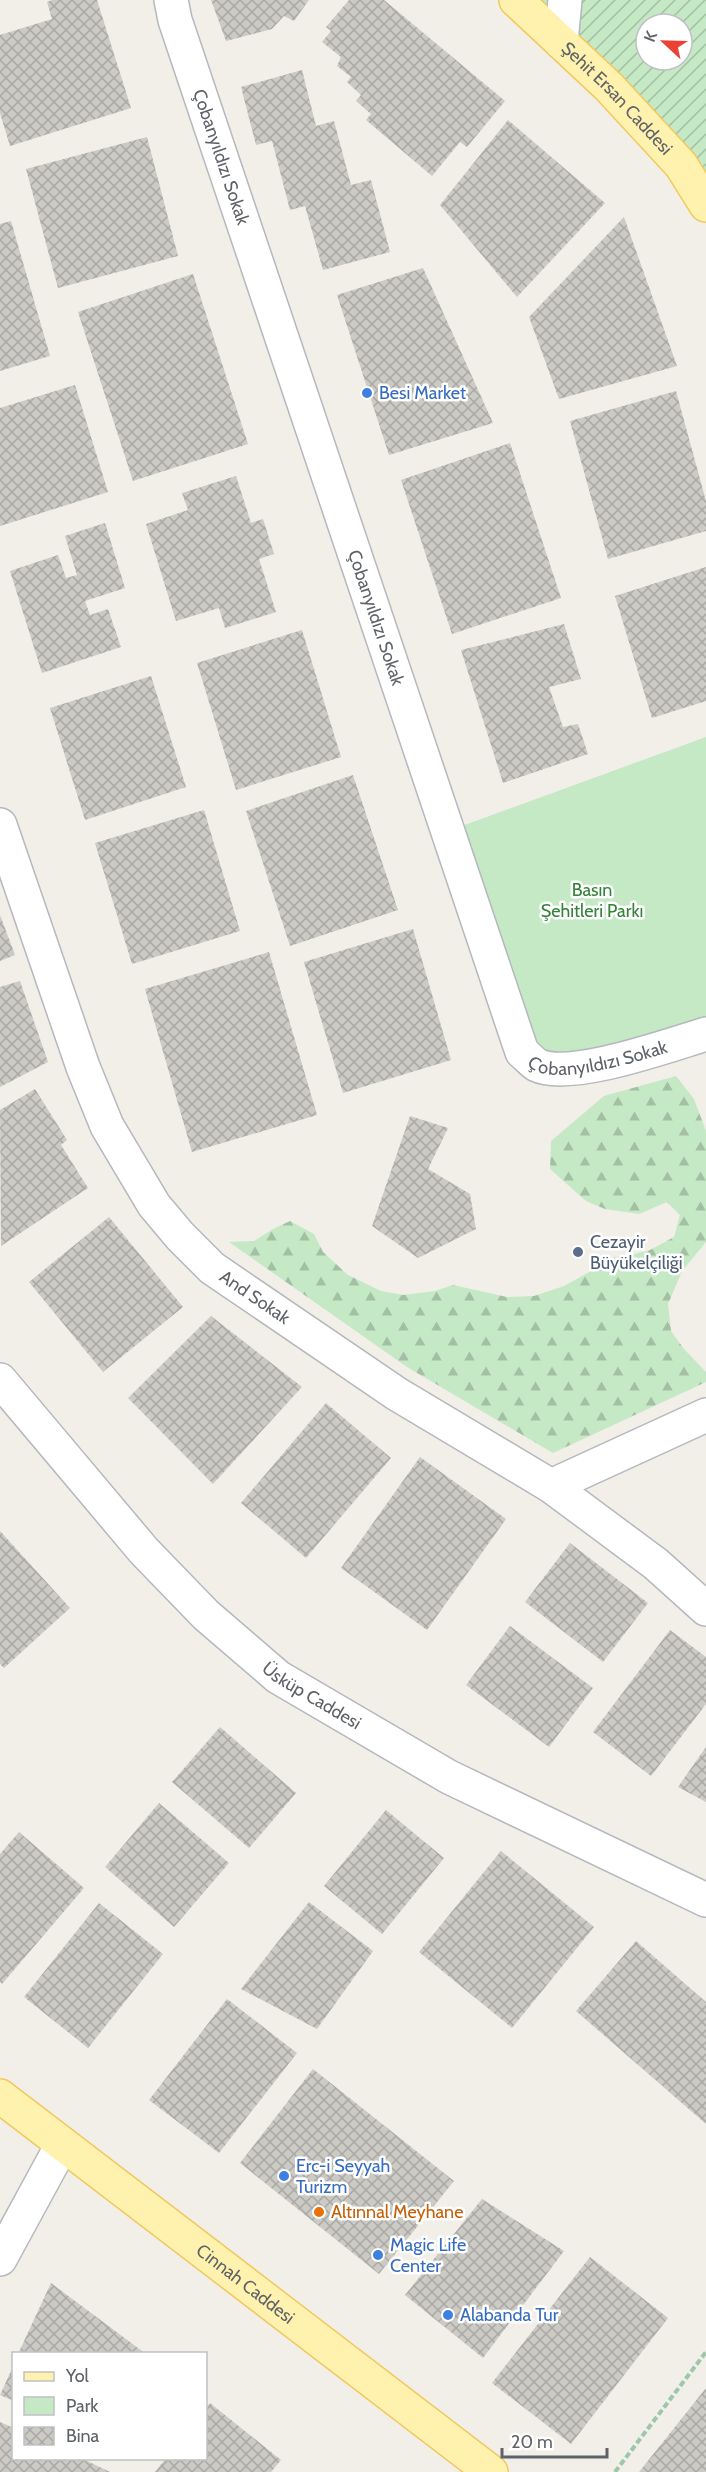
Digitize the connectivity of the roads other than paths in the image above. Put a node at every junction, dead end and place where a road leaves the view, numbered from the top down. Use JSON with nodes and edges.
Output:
{"nodes":[{"id":1,"x":171,"y":0,"type":"edge"},
{"id":2,"x":516,"y":0,"type":"edge"},
{"id":3,"x":565,"y":0,"type":"edge"},
{"id":4,"x":561,"y":42,"type":"junction"},
{"id":5,"x":706,"y":205,"type":"edge"},
{"id":6,"x":0,"y":825,"type":"edge"},
{"id":7,"x":706,"y":1035,"type":"edge"},
{"id":8,"x":0,"y":1380,"type":"edge"},
{"id":9,"x":706,"y":1415,"type":"edge"},
{"id":10,"x":551,"y":1486,"type":"junction"},
{"id":11,"x":706,"y":1609,"type":"edge"},
{"id":12,"x":706,"y":1900,"type":"edge"},
{"id":13,"x":0,"y":2096,"type":"edge"},
{"id":14,"x":62,"y":2145,"type":"junction"},
{"id":15,"x":0,"y":2259,"type":"edge"},
{"id":16,"x":491,"y":2472,"type":"edge"}],
"edges":[{"from":1,"to":7,"type":"street","name":"Çobanyıldızı Sokak"},
{"from":2,"to":4,"type":"main road","name":"Şehit Ersan Caddesi"},
{"from":3,"to":4,"type":"street"},
{"from":4,"to":5,"type":"main road","name":"Şehit Ersan Caddesi"},
{"from":6,"to":10,"type":"street","name":"And Sokak"},
{"from":8,"to":12,"type":"street","name":"Üsküp Caddesi"},
{"from":9,"to":10,"type":"street"},
{"from":10,"to":11,"type":"street","name":"And Sokak"},
{"from":13,"to":14,"type":"main road","name":"Cinnah Caddesi"},
{"from":14,"to":15,"type":"street"},
{"from":14,"to":16,"type":"main road","name":"Cinnah Caddesi"}]}
